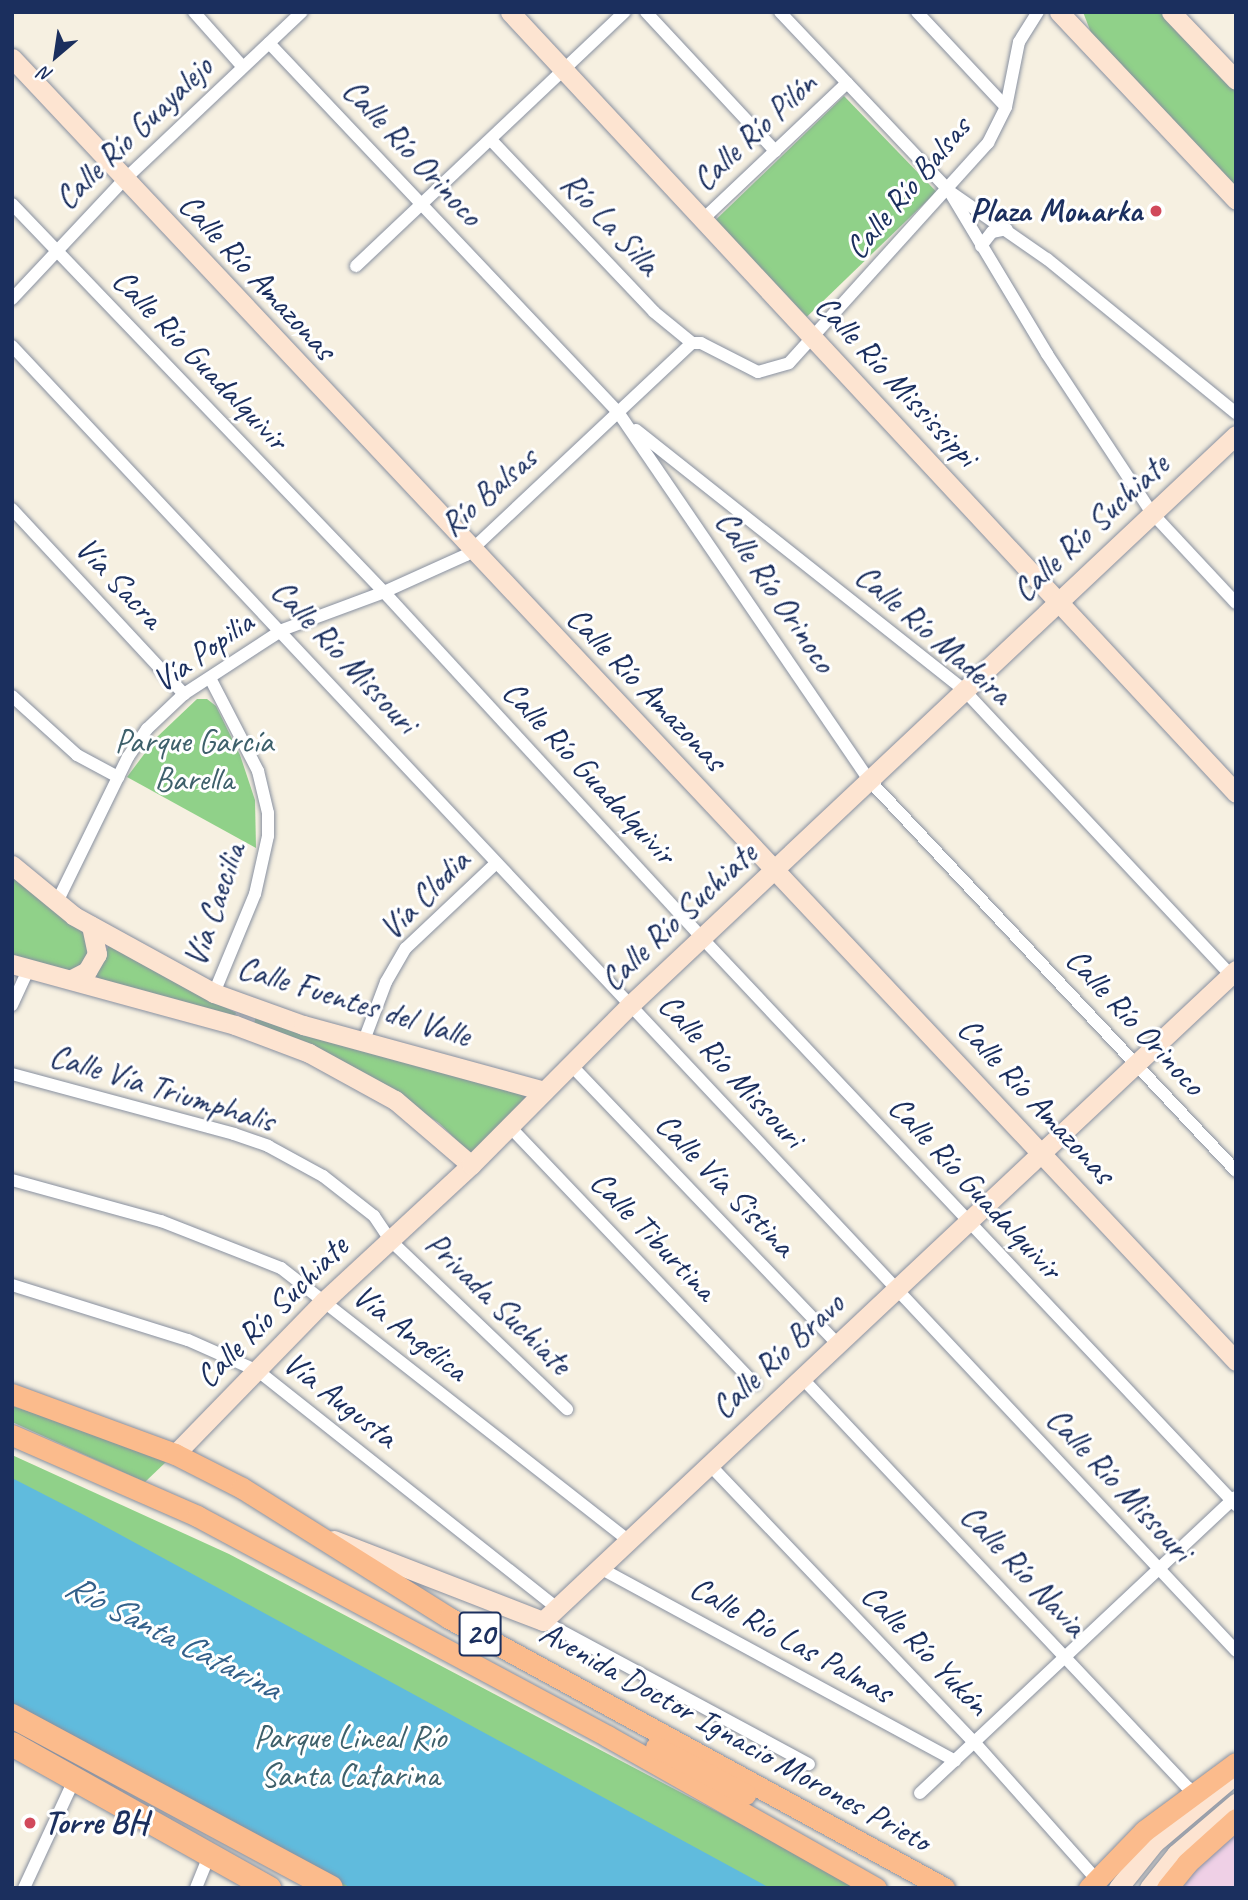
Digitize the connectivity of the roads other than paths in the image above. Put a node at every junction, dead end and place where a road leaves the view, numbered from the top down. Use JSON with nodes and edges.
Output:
{"nodes":[{"id":1,"x":194,"y":12,"type":"edge"},
{"id":2,"x":302,"y":12,"type":"edge"},
{"id":3,"x":510,"y":12,"type":"edge"},
{"id":4,"x":625,"y":12,"type":"edge"},
{"id":5,"x":646,"y":12,"type":"edge"},
{"id":6,"x":780,"y":12,"type":"edge"},
{"id":7,"x":917,"y":12,"type":"edge"},
{"id":8,"x":1038,"y":12,"type":"edge"},
{"id":9,"x":1059,"y":12,"type":"edge"},
{"id":10,"x":1171,"y":12,"type":"edge"},
{"id":11,"x":1072,"y":21,"type":"edge"},
{"id":12,"x":269,"y":43,"type":"junction"},
{"id":13,"x":12,"y":58,"type":"edge"},
{"id":14,"x":242,"y":66,"type":"junction"},
{"id":15,"x":564,"y":70,"type":"junction"},
{"id":16,"x":1236,"y":80,"type":"edge"},
{"id":17,"x":847,"y":83,"type":"junction"},
{"id":18,"x":1006,"y":107,"type":"junction"},
{"id":19,"x":491,"y":140,"type":"junction"},
{"id":20,"x":775,"y":151,"type":"junction"},
{"id":21,"x":124,"y":181,"type":"junction"},
{"id":22,"x":949,"y":191,"type":"junction"},
{"id":23,"x":1236,"y":200,"type":"edge"},
{"id":24,"x":12,"y":204,"type":"edge"},
{"id":25,"x":423,"y":206,"type":"junction"},
{"id":26,"x":701,"y":221,"type":"junction"},
{"id":27,"x":1007,"y":229,"type":"junction"},
{"id":28,"x":981,"y":246,"type":"junction"},
{"id":29,"x":55,"y":250,"type":"junction"},
{"id":30,"x":356,"y":266,"type":"dead end"},
{"id":31,"x":12,"y":299,"type":"edge"},
{"id":32,"x":813,"y":339,"type":"junction"},
{"id":33,"x":694,"y":342,"type":"junction"},
{"id":34,"x":12,"y":346,"type":"edge"},
{"id":35,"x":1236,"y":413,"type":"edge"},
{"id":36,"x":622,"y":416,"type":"junction"},
{"id":37,"x":1236,"y":435,"type":"edge"},
{"id":38,"x":12,"y":509,"type":"edge"},
{"id":39,"x":1152,"y":513,"type":"junction"},
{"id":40,"x":471,"y":551,"type":"junction"},
{"id":41,"x":384,"y":592,"type":"junction"},
{"id":42,"x":1059,"y":601,"type":"junction"},
{"id":43,"x":1236,"y":603,"type":"edge"},
{"id":44,"x":282,"y":629,"type":"junction"},
{"id":45,"x":210,"y":678,"type":"junction"},
{"id":46,"x":964,"y":690,"type":"junction"},
{"id":47,"x":184,"y":694,"type":"junction"},
{"id":48,"x":12,"y":696,"type":"edge"},
{"id":49,"x":118,"y":777,"type":"junction"},
{"id":50,"x":869,"y":780,"type":"junction"},
{"id":51,"x":1236,"y":793,"type":"edge"},
{"id":52,"x":495,"y":864,"type":"junction"},
{"id":53,"x":12,"y":865,"type":"edge"},
{"id":54,"x":775,"y":869,"type":"junction"},
{"id":55,"x":57,"y":904,"type":"junction"},
{"id":56,"x":91,"y":926,"type":"junction"},
{"id":57,"x":702,"y":938,"type":"junction"},
{"id":58,"x":21,"y":966,"type":"edge"},
{"id":59,"x":1234,"y":975,"type":"edge"},
{"id":60,"x":72,"y":979,"type":"junction"},
{"id":61,"x":214,"y":993,"type":"junction"},
{"id":62,"x":12,"y":1004,"type":"edge"},
{"id":63,"x":241,"y":1004,"type":"junction"},
{"id":64,"x":630,"y":1005,"type":"junction"},
{"id":65,"x":235,"y":1025,"type":"junction"},
{"id":66,"x":363,"y":1043,"type":"junction"},
{"id":67,"x":1137,"y":1064,"type":"junction"},
{"id":68,"x":571,"y":1065,"type":"junction"},
{"id":69,"x":12,"y":1074,"type":"edge"},
{"id":70,"x":544,"y":1091,"type":"junction"},
{"id":71,"x":510,"y":1127,"type":"junction"},
{"id":72,"x":1042,"y":1153,"type":"junction"},
{"id":73,"x":471,"y":1165,"type":"junction"},
{"id":74,"x":1236,"y":1171,"type":"edge"},
{"id":75,"x":12,"y":1180,"type":"edge"},
{"id":76,"x":968,"y":1223,"type":"junction"},
{"id":77,"x":390,"y":1240,"type":"junction"},
{"id":78,"x":12,"y":1285,"type":"edge"},
{"id":79,"x":896,"y":1290,"type":"junction"},
{"id":80,"x":324,"y":1301,"type":"junction"},
{"id":81,"x":838,"y":1344,"type":"junction"},
{"id":82,"x":1236,"y":1361,"type":"edge"},
{"id":83,"x":258,"y":1371,"type":"junction"},
{"id":84,"x":802,"y":1378,"type":"junction"},
{"id":85,"x":755,"y":1384,"type":"dead end"},
{"id":86,"x":12,"y":1394,"type":"edge"},
{"id":87,"x":566,"y":1409,"type":"dead end"},
{"id":88,"x":12,"y":1435,"type":"edge"},
{"id":89,"x":175,"y":1454,"type":"junction"},
{"id":90,"x":708,"y":1464,"type":"junction"},
{"id":91,"x":1234,"y":1501,"type":"edge"},
{"id":92,"x":315,"y":1533,"type":"junction"},
{"id":93,"x":628,"y":1540,"type":"junction"},
{"id":94,"x":600,"y":1568,"type":"junction"},
{"id":95,"x":1158,"y":1569,"type":"junction"},
{"id":96,"x":550,"y":1615,"type":"junction"},
{"id":97,"x":1236,"y":1651,"type":"edge"},
{"id":98,"x":1065,"y":1657,"type":"junction"},
{"id":99,"x":12,"y":1716,"type":"edge"},
{"id":100,"x":607,"y":1736,"type":"junction"},
{"id":101,"x":975,"y":1743,"type":"junction"},
{"id":102,"x":12,"y":1744,"type":"edge"},
{"id":103,"x":955,"y":1761,"type":"junction"},
{"id":104,"x":1236,"y":1763,"type":"edge"},
{"id":105,"x":809,"y":1764,"type":"dead end"},
{"id":106,"x":1236,"y":1774,"type":"edge"},
{"id":107,"x":75,"y":1778,"type":"junction"},
{"id":108,"x":920,"y":1793,"type":"dead end"},
{"id":109,"x":1201,"y":1794,"type":"junction"},
{"id":110,"x":1236,"y":1803,"type":"edge"},
{"id":111,"x":1236,"y":1819,"type":"edge"},
{"id":112,"x":210,"y":1854,"type":"junction"},
{"id":113,"x":1093,"y":1884,"type":"edge"},
{"id":114,"x":24,"y":1888,"type":"edge"},
{"id":115,"x":196,"y":1888,"type":"edge"},
{"id":116,"x":269,"y":1888,"type":"edge"},
{"id":117,"x":331,"y":1888,"type":"edge"},
{"id":118,"x":876,"y":1888,"type":"edge"},
{"id":119,"x":916,"y":1888,"type":"edge"},
{"id":120,"x":944,"y":1888,"type":"edge"},
{"id":121,"x":1118,"y":1888,"type":"edge"},
{"id":122,"x":1149,"y":1888,"type":"edge"},
{"id":123,"x":1167,"y":1888,"type":"edge"}],
"edges":[{"from":1,"to":14,"type":"street"},
{"from":2,"to":12,"type":"street","name":"Calle Río Guayalejo"},
{"from":3,"to":15,"type":"street","name":"Calle Río Mississippi"},
{"from":4,"to":15,"type":"street"},
{"from":5,"to":20,"type":"street"},
{"from":6,"to":17,"type":"street"},
{"from":7,"to":18,"type":"street"},
{"from":8,"to":18,"type":"street","name":"Calle Río Balsas"},
{"from":9,"to":11,"type":"street"},
{"from":10,"to":16,"type":"street"},
{"from":11,"to":23,"type":"street"},
{"from":12,"to":14,"type":"street","name":"Calle Río Guayalejo"},
{"from":12,"to":25,"type":"street","name":"Calle Río Orinoco"},
{"from":13,"to":21,"type":"street","name":"Calle Río Amazonas"},
{"from":14,"to":21,"type":"street","name":"Calle Río Guayalejo"},
{"from":15,"to":19,"type":"street"},
{"from":15,"to":26,"type":"street","name":"Calle Río Mississippi"},
{"from":17,"to":20,"type":"street","name":"Calle Río Pilón"},
{"from":17,"to":22,"type":"street"},
{"from":18,"to":22,"type":"street","name":"Calle Río Balsas"},
{"from":19,"to":25,"type":"street"},
{"from":19,"to":33,"type":"street","name":"Río La Silla"},
{"from":20,"to":26,"type":"street","name":"Calle Río Pilón"},
{"from":21,"to":29,"type":"street","name":"Calle Río Guayalejo"},
{"from":21,"to":40,"type":"street","name":"Calle Río Amazonas"},
{"from":22,"to":27,"type":"street"},
{"from":22,"to":28,"type":"street"},
{"from":22,"to":32,"type":"street","name":"Calle Río Balsas"},
{"from":24,"to":29,"type":"street","name":"Calle Río Guadalquivir"},
{"from":25,"to":30,"type":"street"},
{"from":25,"to":36,"type":"street","name":"Calle Río Orinoco"},
{"from":26,"to":32,"type":"street","name":"Calle Río Mississippi"},
{"from":27,"to":28,"type":"street"},
{"from":27,"to":35,"type":"street"},
{"from":28,"to":39,"type":"street"},
{"from":29,"to":31,"type":"street","name":"Calle Río Guayalejo"},
{"from":29,"to":41,"type":"street","name":"Calle Río Guadalquivir"},
{"from":32,"to":33,"type":"street","name":"Calle Río Balsas"},
{"from":32,"to":42,"type":"street","name":"Calle Río Mississippi"},
{"from":33,"to":36,"type":"street","name":"Río Balsas"},
{"from":34,"to":44,"type":"street","name":"Calle Río Missouri"},
{"from":36,"to":40,"type":"street","name":"Río Balsas"},
{"from":36,"to":46,"type":"street","name":"Calle Río Madeira"},
{"from":36,"to":50,"type":"street","name":"Calle Río Orinoco"},
{"from":37,"to":39,"type":"street","name":"Calle Río Suchiate"},
{"from":38,"to":47,"type":"street","name":"Vía Sacra"},
{"from":39,"to":42,"type":"street","name":"Calle Río Suchiate"},
{"from":39,"to":43,"type":"street"},
{"from":40,"to":41,"type":"street","name":"Río Balsas"},
{"from":40,"to":54,"type":"street","name":"Calle Río Amazonas"},
{"from":41,"to":44,"type":"street","name":"Río Balsas"},
{"from":41,"to":57,"type":"street","name":"Calle Río Guadalquivir"},
{"from":42,"to":46,"type":"street","name":"Calle Río Suchiate"},
{"from":42,"to":51,"type":"street","name":"Calle Río Mississippi"},
{"from":44,"to":45,"type":"street","name":"Vía Popilia"},
{"from":44,"to":52,"type":"street","name":"Calle Río Missouri"},
{"from":45,"to":47,"type":"street","name":"Vía Popilia"},
{"from":45,"to":61,"type":"street","name":"Vía Caecilia"},
{"from":46,"to":50,"type":"street","name":"Calle Río Suchiate"},
{"from":46,"to":59,"type":"street","name":"Calle Río Madeira"},
{"from":47,"to":49,"type":"street","name":"Vía Popilia"},
{"from":48,"to":49,"type":"street"},
{"from":49,"to":55,"type":"street","name":"Vía Popilia"},
{"from":50,"to":54,"type":"street","name":"Calle Río Suchiate"},
{"from":50,"to":67,"type":"street","name":"Calle Río Orinoco"},
{"from":52,"to":64,"type":"street","name":"Calle Río Missouri"},
{"from":52,"to":66,"type":"street","name":"Vía Clodia"},
{"from":53,"to":55,"type":"street","name":"Calle Fuentes del Valle"},
{"from":54,"to":57,"type":"street","name":"Calle Río Suchiate"},
{"from":54,"to":72,"type":"street","name":"Calle Río Amazonas"},
{"from":55,"to":56,"type":"street","name":"Calle Fuentes del Valle"},
{"from":56,"to":60,"type":"street"},
{"from":56,"to":61,"type":"street","name":"Calle Fuentes del Valle"},
{"from":57,"to":64,"type":"street","name":"Calle Río Suchiate"},
{"from":57,"to":76,"type":"street","name":"Calle Río Guadalquivir"},
{"from":58,"to":60,"type":"street"},
{"from":58,"to":62,"type":"street"},
{"from":59,"to":67,"type":"street","name":"Calle Río Bravo"},
{"from":60,"to":65,"type":"street"},
{"from":61,"to":63,"type":"street","name":"Calle Fuentes del Valle"},
{"from":63,"to":65,"type":"street"},
{"from":63,"to":66,"type":"street","name":"Calle Fuentes del Valle"},
{"from":64,"to":68,"type":"street","name":"Calle Río Suchiate"},
{"from":64,"to":79,"type":"street","name":"Calle Río Missouri"},
{"from":65,"to":73,"type":"street"},
{"from":66,"to":70,"type":"street","name":"Calle Fuentes del Valle"},
{"from":67,"to":72,"type":"street","name":"Calle Río Bravo"},
{"from":67,"to":74,"type":"street","name":"Calle Río Orinoco"},
{"from":68,"to":70,"type":"street","name":"Calle Río Suchiate"},
{"from":68,"to":81,"type":"street","name":"Calle Vía Sistina"},
{"from":69,"to":77,"type":"street","name":"Calle Vía Triumphalis"},
{"from":70,"to":71,"type":"street","name":"Calle Río Suchiate"},
{"from":71,"to":73,"type":"street","name":"Calle Río Suchiate"},
{"from":71,"to":85,"type":"street","name":"Calle Tiburtina"},
{"from":72,"to":76,"type":"street","name":"Calle Río Bravo"},
{"from":72,"to":82,"type":"street","name":"Calle Río Amazonas"},
{"from":73,"to":77,"type":"street","name":"Calle Río Suchiate"},
{"from":75,"to":80,"type":"street","name":"Vía Angélica"},
{"from":76,"to":79,"type":"street","name":"Calle Río Bravo"},
{"from":76,"to":91,"type":"street","name":"Calle Río Guadalquivir"},
{"from":77,"to":80,"type":"street","name":"Calle Río Suchiate"},
{"from":77,"to":87,"type":"street","name":"Privada Suchiate"},
{"from":78,"to":83,"type":"street","name":"Vía Augusta"},
{"from":79,"to":81,"type":"street","name":"Calle Río Bravo"},
{"from":79,"to":95,"type":"street","name":"Calle Río Missouri"},
{"from":80,"to":83,"type":"street","name":"Calle Río Suchiate"},
{"from":80,"to":93,"type":"street","name":"Vía Angélica"},
{"from":81,"to":84,"type":"street","name":"Calle Río Bravo"},
{"from":83,"to":89,"type":"street","name":"Calle Río Suchiate"},
{"from":83,"to":96,"type":"street","name":"Vía Augusta"},
{"from":84,"to":90,"type":"street","name":"Calle Río Bravo"},
{"from":84,"to":98,"type":"street","name":"Calle Río Navia"},
{"from":86,"to":89,"type":"main road","name":"Avenida Doctor Ignacio Morones Prieto","number":"20"},
{"from":88,"to":100,"type":"main road","name":"Avenida Doctor Ignacio Morones Prieto","number":"20"},
{"from":89,"to":92,"type":"main road","name":"Avenida Doctor Ignacio Morones Prieto","number":"20"},
{"from":90,"to":93,"type":"street","name":"Calle Río Bravo"},
{"from":90,"to":101,"type":"street","name":"Calle Río Yukón"},
{"from":91,"to":95,"type":"street"},
{"from":92,"to":96,"type":"street"},
{"from":92,"to":120,"type":"main road","name":"Avenida Doctor Ignacio Morones Prieto","number":"20"},
{"from":93,"to":94,"type":"street","name":"Calle Río Bravo"},
{"from":94,"to":96,"type":"street","name":"Calle Río Bravo"},
{"from":94,"to":103,"type":"street","name":"Calle Río Las Palmas"},
{"from":95,"to":97,"type":"street","name":"Calle Río Missouri"},
{"from":95,"to":98,"type":"street"},
{"from":96,"to":105,"type":"street","name":"Vía Augusta"},
{"from":98,"to":101,"type":"street"},
{"from":98,"to":109,"type":"street","name":"Calle Río Navia"},
{"from":99,"to":117,"type":"highway"},
{"from":100,"to":118,"type":"main road","name":"Avenida Doctor Ignacio Morones Prieto","number":"20"},
{"from":100,"to":119,"type":"main road"},
{"from":101,"to":103,"type":"street"},
{"from":101,"to":113,"type":"street","name":"Calle Río Yukón"},
{"from":102,"to":107,"type":"highway"},
{"from":103,"to":108,"type":"street"},
{"from":104,"to":109,"type":"main road"},
{"from":106,"to":109,"type":"street"},
{"from":107,"to":112,"type":"highway"},
{"from":107,"to":114,"type":"street"},
{"from":109,"to":113,"type":"main road"},
{"from":109,"to":121,"type":"street"},
{"from":110,"to":122,"type":"street"},
{"from":111,"to":123,"type":"main road"},
{"from":112,"to":115,"type":"street"},
{"from":112,"to":116,"type":"highway"}]}
